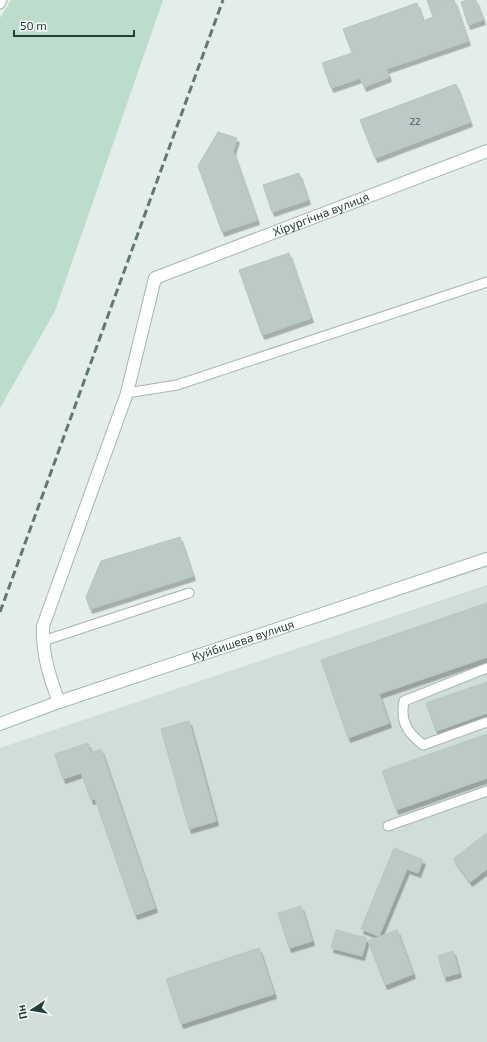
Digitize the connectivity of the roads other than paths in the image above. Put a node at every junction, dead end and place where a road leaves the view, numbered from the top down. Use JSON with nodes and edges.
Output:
{"nodes":[{"id":1,"x":2,"y":0,"type":"edge"},
{"id":2,"x":0,"y":4,"type":"edge"},
{"id":3,"x":487,"y":151,"type":"edge"},
{"id":4,"x":487,"y":282,"type":"edge"},
{"id":5,"x":127,"y":393,"type":"junction"},
{"id":6,"x":487,"y":558,"type":"edge"},
{"id":7,"x":189,"y":593,"type":"dead end"},
{"id":8,"x":43,"y":641,"type":"junction"},
{"id":9,"x":487,"y":668,"type":"edge"},
{"id":10,"x":59,"y":702,"type":"junction"},
{"id":11,"x":487,"y":722,"type":"edge"},
{"id":12,"x":0,"y":724,"type":"edge"},
{"id":13,"x":487,"y":792,"type":"edge"},
{"id":14,"x":388,"y":826,"type":"dead end"}],
"edges":[{"from":1,"to":2,"type":"lane"},
{"from":3,"to":5,"type":"street","name":"Хірургічна вулиця"},
{"from":4,"to":5,"type":"lane"},
{"from":5,"to":8,"type":"street"},
{"from":6,"to":10,"type":"street","name":"Куйбишева вулиця"},
{"from":7,"to":8,"type":"lane"},
{"from":8,"to":10,"type":"street"},
{"from":9,"to":11,"type":"lane"},
{"from":10,"to":12,"type":"street","name":"Куйбишева вулиця"},
{"from":13,"to":14,"type":"lane"}]}
